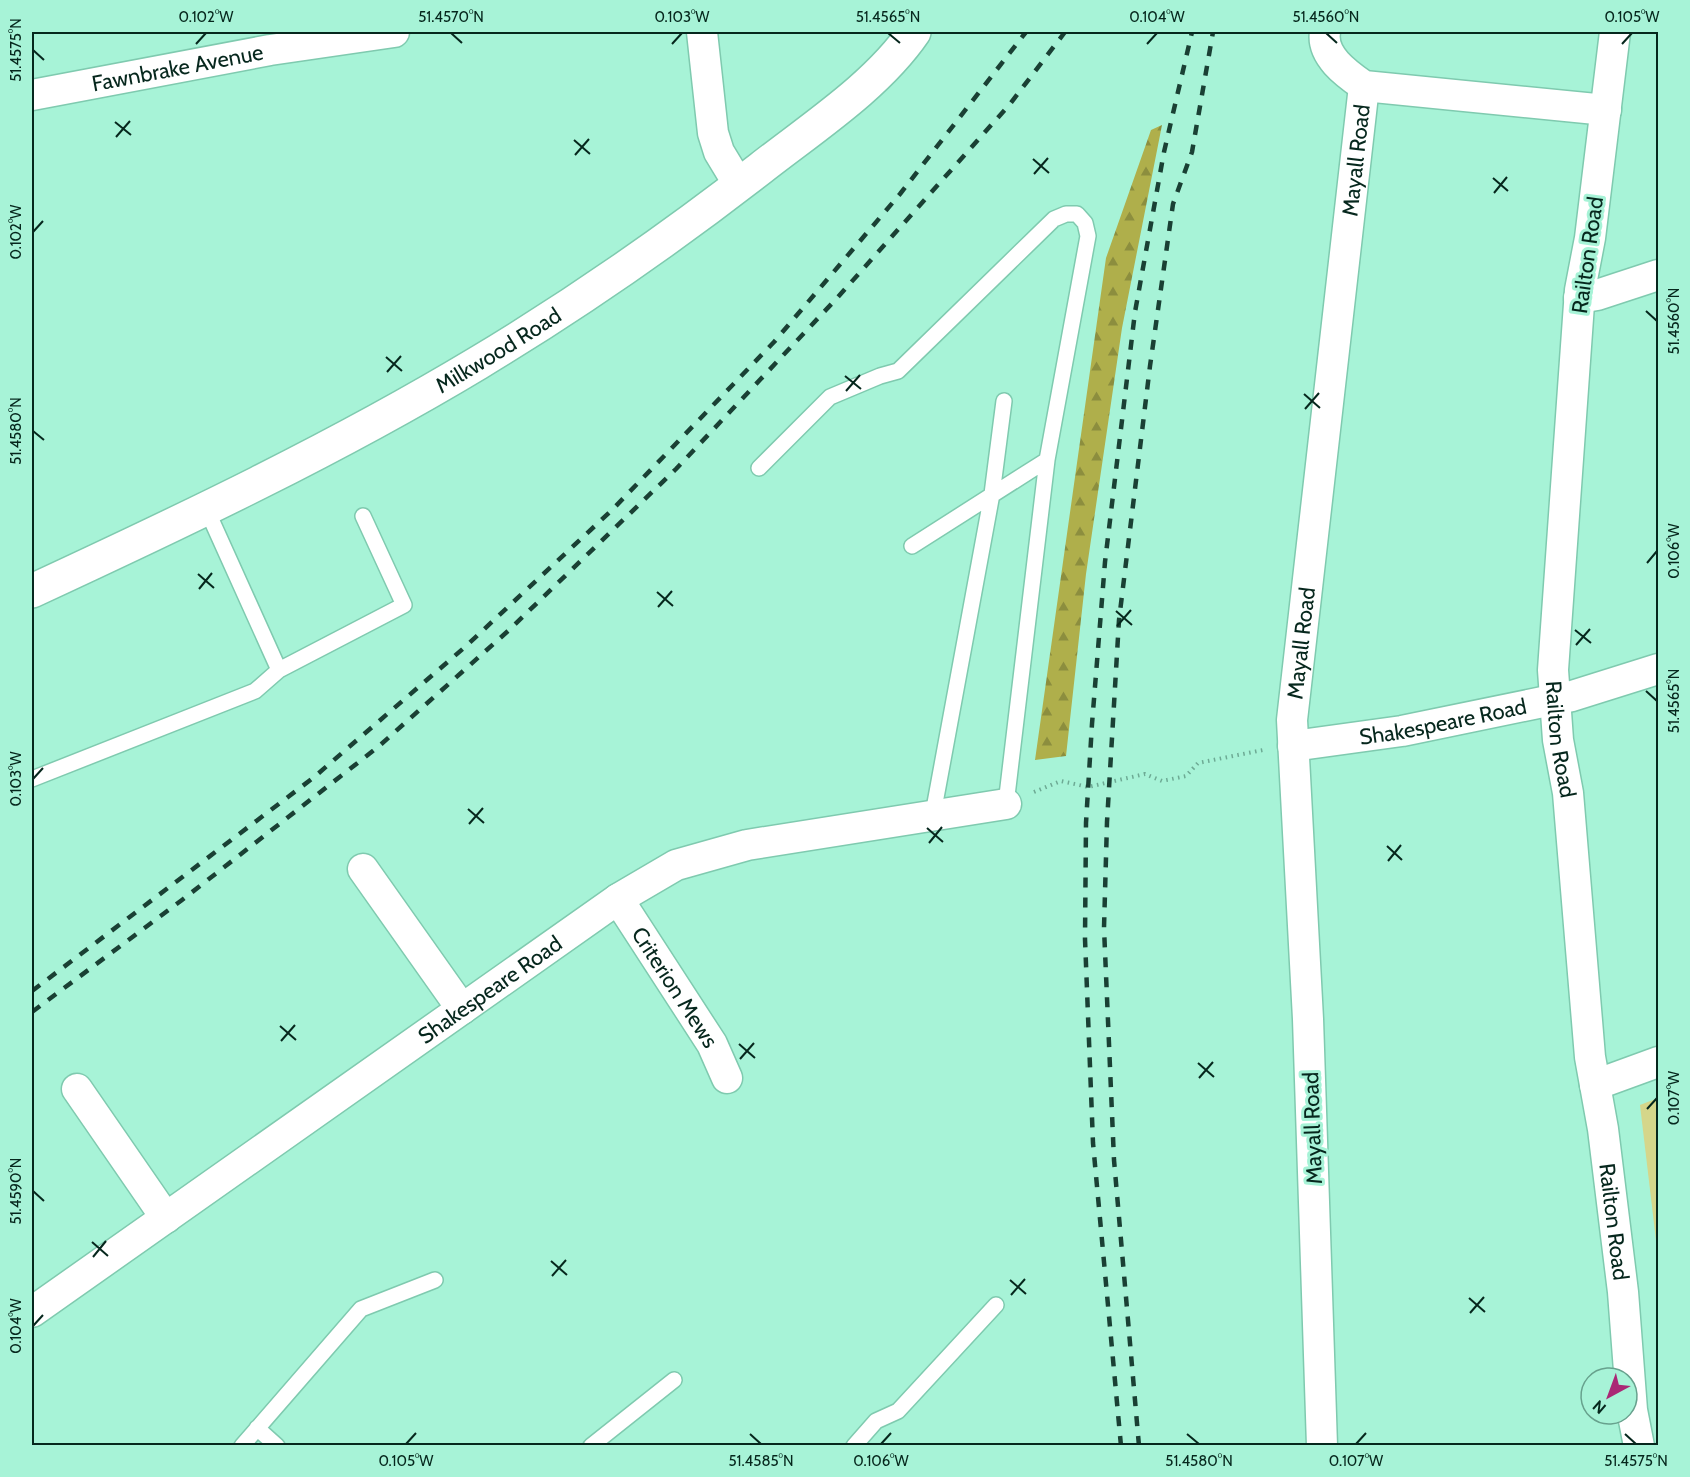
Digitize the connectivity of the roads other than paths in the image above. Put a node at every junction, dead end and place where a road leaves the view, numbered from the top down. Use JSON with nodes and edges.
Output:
{"nodes":[{"id":1,"x":394,"y":32,"type":"edge"},
{"id":2,"x":702,"y":32,"type":"edge"},
{"id":3,"x":914,"y":32,"type":"edge"},
{"id":4,"x":1325,"y":32,"type":"edge"},
{"id":5,"x":1615,"y":32,"type":"edge"},
{"id":6,"x":270,"y":41,"type":"edge"},
{"id":7,"x":1364,"y":86,"type":"junction"},
{"id":8,"x":32,"y":95,"type":"edge"},
{"id":9,"x":1606,"y":110,"type":"junction"},
{"id":10,"x":739,"y":185,"type":"junction"},
{"id":11,"x":1659,"y":275,"type":"edge"},
{"id":12,"x":1580,"y":298,"type":"junction"},
{"id":13,"x":1004,"y":401,"type":"dead end"},
{"id":14,"x":1047,"y":460,"type":"junction"},
{"id":15,"x":759,"y":468,"type":"dead end"},
{"id":16,"x":992,"y":494,"type":"junction"},
{"id":17,"x":206,"y":508,"type":"junction"},
{"id":18,"x":363,"y":516,"type":"dead end"},
{"id":19,"x":912,"y":546,"type":"dead end"},
{"id":20,"x":32,"y":591,"type":"edge"},
{"id":21,"x":279,"y":669,"type":"junction"},
{"id":22,"x":1659,"y":669,"type":"edge"},
{"id":23,"x":1555,"y":700,"type":"junction"},
{"id":24,"x":1293,"y":746,"type":"junction"},
{"id":25,"x":32,"y":779,"type":"edge"},
{"id":26,"x":1006,"y":804,"type":"joint"},
{"id":27,"x":933,"y":814,"type":"junction"},
{"id":28,"x":363,"y":869,"type":"dead end"},
{"id":29,"x":618,"y":899,"type":"junction"},
{"id":30,"x":462,"y":1009,"type":"junction"},
{"id":31,"x":1659,"y":1062,"type":"edge"},
{"id":32,"x":727,"y":1078,"type":"dead end"},
{"id":33,"x":1595,"y":1085,"type":"junction"},
{"id":34,"x":77,"y":1089,"type":"dead end"},
{"id":35,"x":165,"y":1218,"type":"junction"},
{"id":36,"x":435,"y":1280,"type":"dead end"},
{"id":37,"x":996,"y":1305,"type":"dead end"},
{"id":38,"x":32,"y":1312,"type":"edge"},
{"id":39,"x":674,"y":1380,"type":"dead end"},
{"id":40,"x":257,"y":1428,"type":"junction"},
{"id":41,"x":242,"y":1446,"type":"edge"},
{"id":42,"x":277,"y":1446,"type":"edge"},
{"id":43,"x":591,"y":1446,"type":"edge"},
{"id":44,"x":855,"y":1446,"type":"edge"},
{"id":45,"x":1322,"y":1446,"type":"edge"},
{"id":46,"x":1639,"y":1446,"type":"edge"}],
"edges":[{"from":1,"to":6,"type":"street","name":"Fawnbrake Avenue"},
{"from":2,"to":10,"type":"street"},
{"from":3,"to":10,"type":"main road","name":"Milkwood Road"},
{"from":4,"to":7,"type":"street"},
{"from":5,"to":9,"type":"street","name":"Railton Road"},
{"from":6,"to":8,"type":"street","name":"Fawnbrake Avenue"},
{"from":7,"to":9,"type":"street","name":"Mayall Road"},
{"from":7,"to":24,"type":"street","name":"Mayall Road"},
{"from":9,"to":12,"type":"street","name":"Railton Road"},
{"from":10,"to":17,"type":"main road","name":"Milkwood Road"},
{"from":11,"to":12,"type":"street"},
{"from":12,"to":23,"type":"street","name":"Railton Road"},
{"from":13,"to":16,"type":"lane"},
{"from":14,"to":15,"type":"lane"},
{"from":14,"to":16,"type":"lane"},
{"from":14,"to":26,"type":"lane"},
{"from":16,"to":19,"type":"lane"},
{"from":16,"to":27,"type":"lane"},
{"from":17,"to":20,"type":"main road","name":"Milkwood Road"},
{"from":17,"to":21,"type":"lane"},
{"from":18,"to":21,"type":"lane"},
{"from":21,"to":25,"type":"lane"},
{"from":22,"to":23,"type":"street","name":"Shakespeare Road"},
{"from":23,"to":24,"type":"street","name":"Shakespeare Road"},
{"from":23,"to":33,"type":"street","name":"Railton Road"},
{"from":24,"to":45,"type":"street","name":"Mayall Road"},
{"from":26,"to":27,"type":"street","name":"Shakespeare Road"},
{"from":27,"to":29,"type":"street","name":"Shakespeare Road"},
{"from":28,"to":30,"type":"street"},
{"from":29,"to":30,"type":"street","name":"Shakespeare Road"},
{"from":29,"to":32,"type":"street","name":"Criterion Mews"},
{"from":30,"to":35,"type":"street","name":"Shakespeare Road"},
{"from":31,"to":33,"type":"street"},
{"from":33,"to":46,"type":"street","name":"Railton Road"},
{"from":34,"to":35,"type":"street"},
{"from":35,"to":38,"type":"street","name":"Shakespeare Road"},
{"from":36,"to":40,"type":"lane"},
{"from":37,"to":44,"type":"lane"},
{"from":39,"to":43,"type":"lane"},
{"from":40,"to":41,"type":"lane"},
{"from":40,"to":42,"type":"lane"}]}
